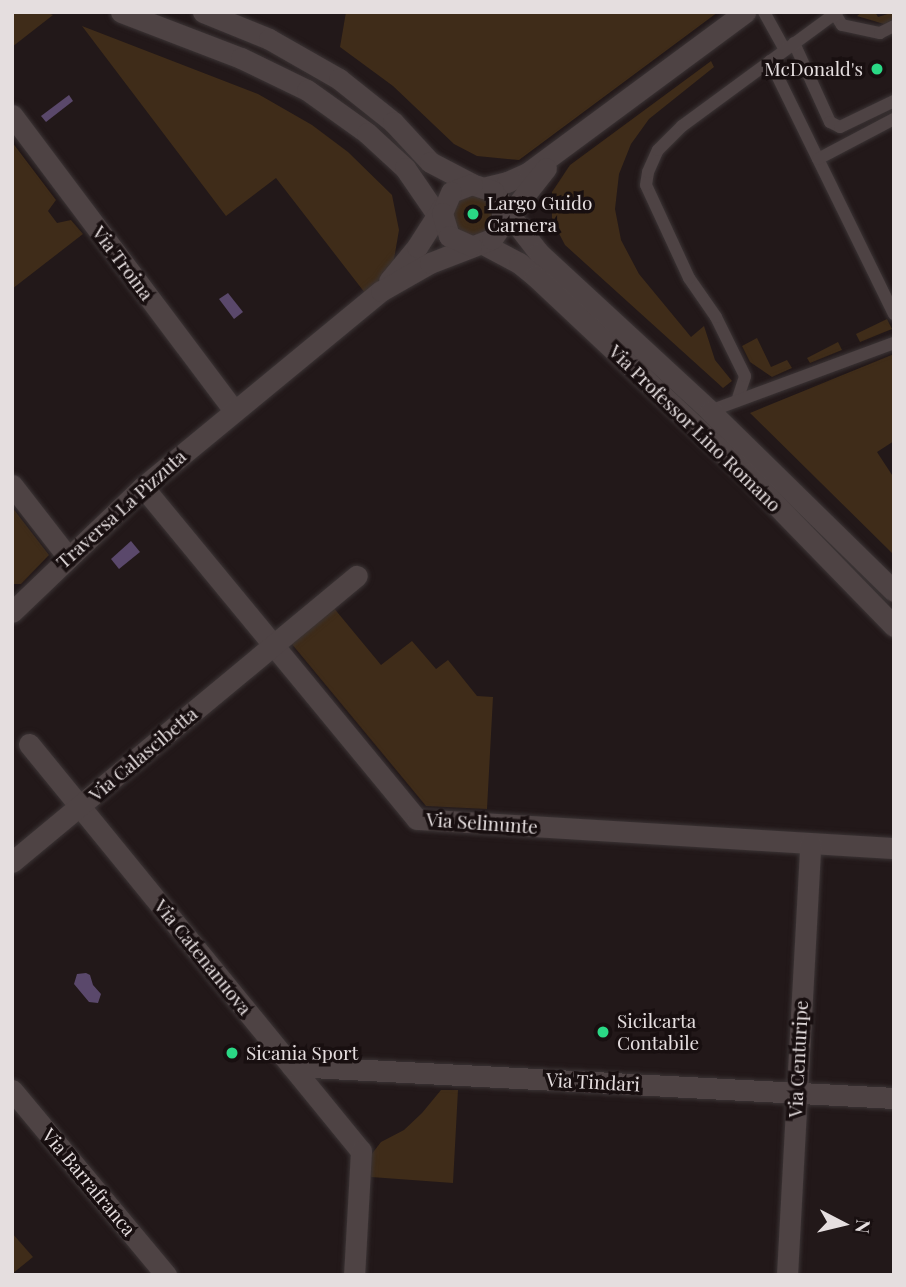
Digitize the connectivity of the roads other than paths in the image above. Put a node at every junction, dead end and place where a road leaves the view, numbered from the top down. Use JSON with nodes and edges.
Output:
{"nodes":[{"id":1,"x":121,"y":12,"type":"edge"},
{"id":2,"x":203,"y":12,"type":"edge"},
{"id":3,"x":744,"y":12,"type":"edge"},
{"id":4,"x":764,"y":12,"type":"edge"},
{"id":5,"x":836,"y":13,"type":"edge"},
{"id":6,"x":894,"y":26,"type":"edge"},
{"id":7,"x":790,"y":46,"type":"junction"},
{"id":8,"x":770,"y":61,"type":"junction"},
{"id":9,"x":894,"y":101,"type":"edge"},
{"id":10,"x":12,"y":115,"type":"edge"},
{"id":11,"x":894,"y":119,"type":"edge"},
{"id":12,"x":568,"y":142,"type":"junction"},
{"id":13,"x":818,"y":159,"type":"junction"},
{"id":14,"x":479,"y":185,"type":"junction"},
{"id":15,"x":441,"y":214,"type":"junction"},
{"id":16,"x":504,"y":214,"type":"junction"},
{"id":17,"x":477,"y":245,"type":"junction"},
{"id":18,"x":381,"y":291,"type":"junction"},
{"id":19,"x":894,"y":313,"type":"edge"},
{"id":20,"x":894,"y":342,"type":"edge"},
{"id":21,"x":745,"y":376,"type":"junction"},
{"id":22,"x":765,"y":390,"type":"junction"},
{"id":23,"x":737,"y":401,"type":"junction"},
{"id":24,"x":234,"y":411,"type":"junction"},
{"id":25,"x":710,"y":411,"type":"junction"},
{"id":26,"x":12,"y":485,"type":"edge"},
{"id":27,"x":143,"y":487,"type":"junction"},
{"id":28,"x":67,"y":556,"type":"junction"},
{"id":29,"x":356,"y":576,"type":"dead end"},
{"id":30,"x":894,"y":591,"type":"edge"},
{"id":31,"x":12,"y":612,"type":"edge"},
{"id":32,"x":894,"y":626,"type":"edge"},
{"id":33,"x":272,"y":644,"type":"junction"},
{"id":34,"x":29,"y":744,"type":"dead end"},
{"id":35,"x":80,"y":806,"type":"junction"},
{"id":36,"x":810,"y":844,"type":"junction"},
{"id":37,"x":894,"y":848,"type":"edge"},
{"id":38,"x":12,"y":862,"type":"edge"},
{"id":39,"x":292,"y":1066,"type":"junction"},
{"id":40,"x":12,"y":1090,"type":"edge"},
{"id":41,"x":796,"y":1093,"type":"junction"},
{"id":42,"x":894,"y":1098,"type":"edge"},
{"id":43,"x":166,"y":1275,"type":"edge"},
{"id":44,"x":354,"y":1275,"type":"edge"},
{"id":45,"x":786,"y":1275,"type":"edge"}],
"edges":[{"from":1,"to":15,"type":"street"},
{"from":2,"to":14,"type":"street"},
{"from":3,"to":12,"type":"street"},
{"from":4,"to":7,"type":"lane"},
{"from":5,"to":6,"type":"lane"},
{"from":5,"to":7,"type":"lane"},
{"from":7,"to":8,"type":"lane"},
{"from":7,"to":9,"type":"lane"},
{"from":8,"to":13,"type":"lane"},
{"from":8,"to":21,"type":"lane"},
{"from":10,"to":24,"type":"street","name":"Via Troina"},
{"from":11,"to":13,"type":"lane"},
{"from":12,"to":14,"type":"street"},
{"from":12,"to":16,"type":"street"},
{"from":13,"to":19,"type":"lane"},
{"from":14,"to":15,"type":"street"},
{"from":14,"to":16,"type":"street"},
{"from":15,"to":17,"type":"street"},
{"from":15,"to":18,"type":"street"},
{"from":16,"to":17,"type":"street"},
{"from":16,"to":25,"type":"street","name":"Via Professor Lino Romano"},
{"from":17,"to":18,"type":"street"},
{"from":17,"to":32,"type":"street","name":"Via Professor Lino Romano"},
{"from":18,"to":24,"type":"street","name":"Traversa La Pizzuta"},
{"from":20,"to":22,"type":"lane"},
{"from":21,"to":22,"type":"lane"},
{"from":21,"to":23,"type":"lane"},
{"from":22,"to":23,"type":"lane"},
{"from":23,"to":25,"type":"lane"},
{"from":24,"to":27,"type":"street","name":"Traversa La Pizzuta"},
{"from":25,"to":30,"type":"street","name":"Via Professor Lino Romano"},
{"from":26,"to":28,"type":"street"},
{"from":27,"to":28,"type":"street","name":"Traversa La Pizzuta"},
{"from":27,"to":33,"type":"street","name":"Via Selinunte"},
{"from":28,"to":31,"type":"street","name":"Traversa La Pizzuta"},
{"from":29,"to":33,"type":"street","name":"Via Calascibetta"},
{"from":33,"to":35,"type":"street","name":"Via Calascibetta"},
{"from":33,"to":36,"type":"street","name":"Via Selinunte"},
{"from":34,"to":35,"type":"street","name":"Via Catenanuova"},
{"from":35,"to":38,"type":"street","name":"Via Calascibetta"},
{"from":35,"to":39,"type":"street","name":"Via Catenanuova"},
{"from":36,"to":37,"type":"street","name":"Via Selinunte"},
{"from":36,"to":41,"type":"street","name":"Via Centuripe"},
{"from":39,"to":41,"type":"street","name":"Via Tindari"},
{"from":39,"to":44,"type":"street","name":"Via Catenanuova"},
{"from":40,"to":43,"type":"street","name":"Via Barrafranca"},
{"from":41,"to":42,"type":"street","name":"Via Tindari"},
{"from":41,"to":45,"type":"street","name":"Via Centuripe"}]}
